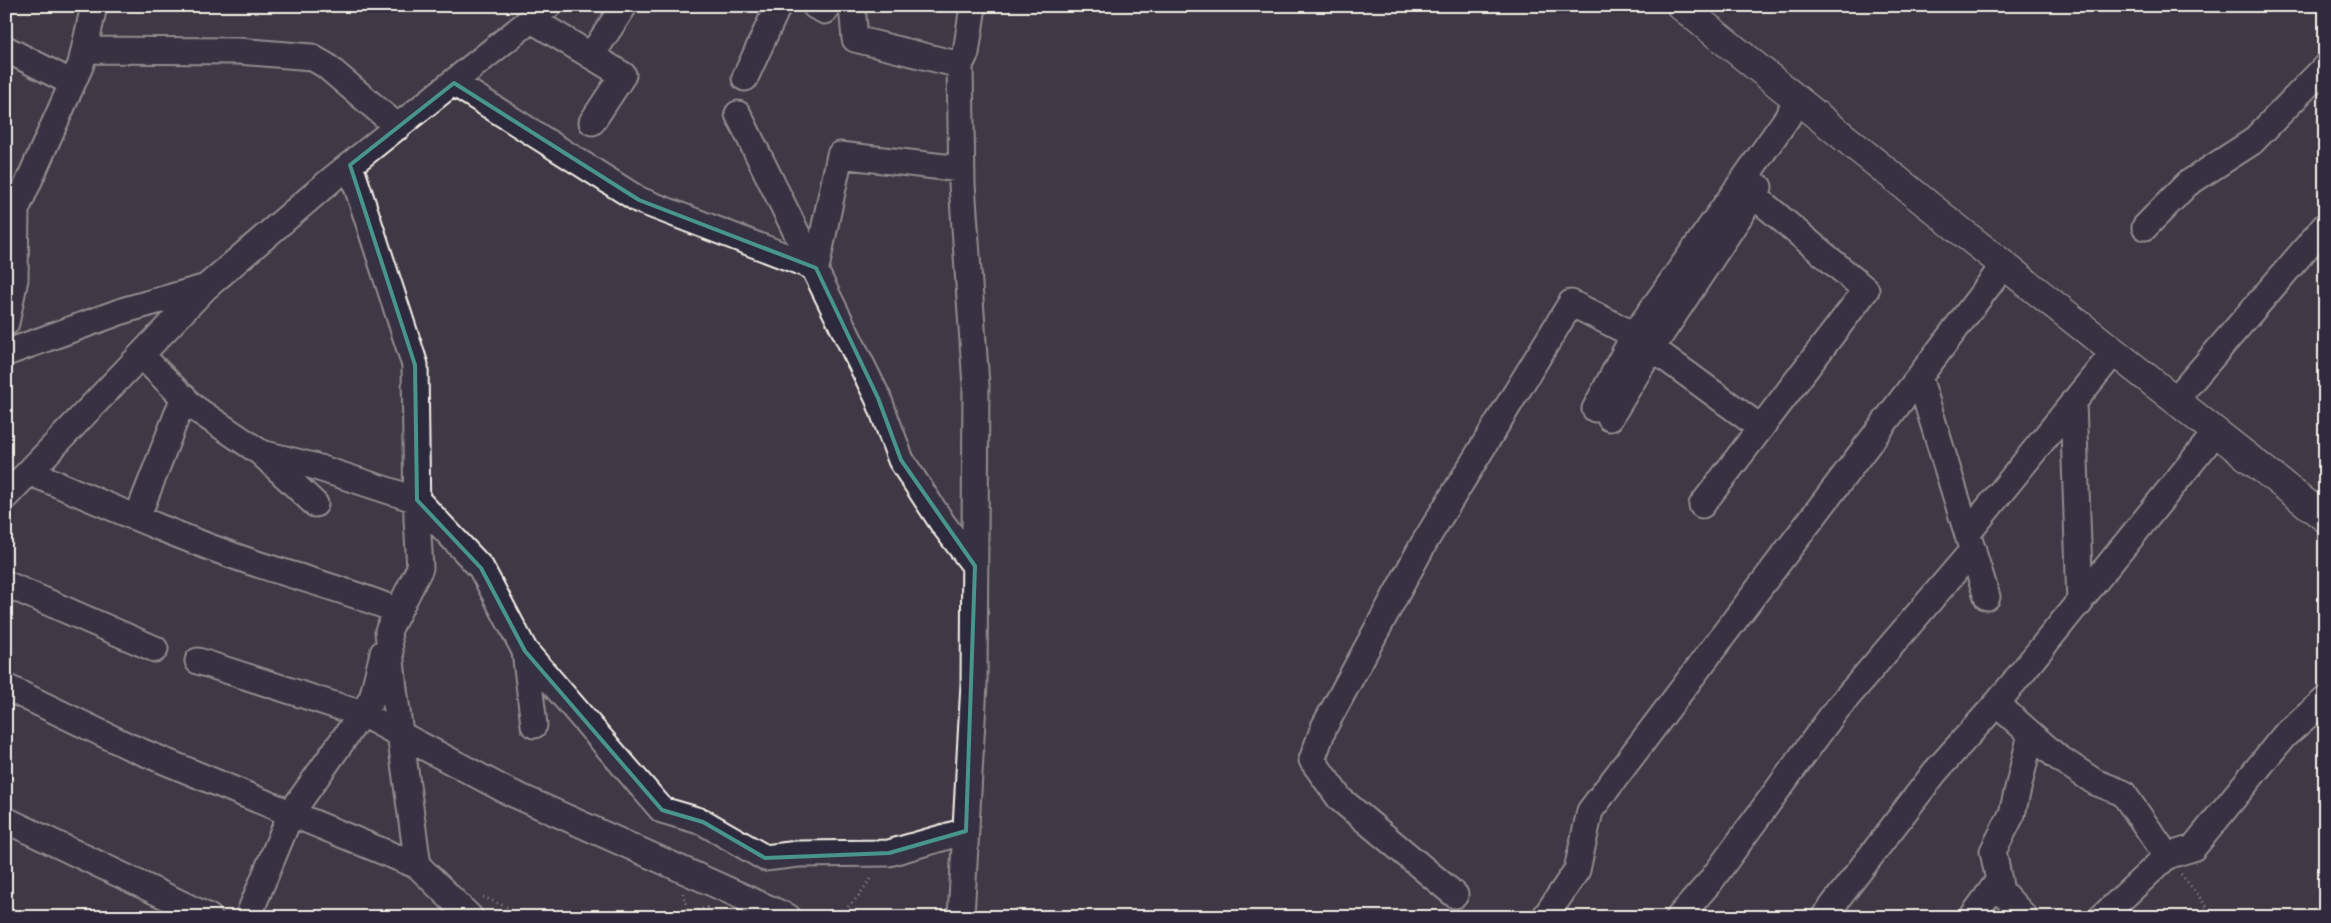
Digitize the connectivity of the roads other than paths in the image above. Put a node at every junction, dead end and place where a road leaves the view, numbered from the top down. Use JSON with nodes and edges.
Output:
{"nodes":[{"id":1,"x":94,"y":6,"type":"edge"},
{"id":2,"x":624,"y":6,"type":"edge"},
{"id":3,"x":778,"y":6,"type":"edge"},
{"id":4,"x":852,"y":6,"type":"edge"},
{"id":5,"x":973,"y":6,"type":"edge"},
{"id":6,"x":1681,"y":6,"type":"edge"},
{"id":7,"x":540,"y":13,"type":"edge"},
{"id":8,"x":6,"y":49,"type":"edge"},
{"id":9,"x":84,"y":50,"type":"junction"},
{"id":10,"x":591,"y":56,"type":"junction"},
{"id":11,"x":960,"y":65,"type":"junction"},
{"id":12,"x":2322,"y":76,"type":"edge"},
{"id":13,"x":745,"y":78,"type":"dead end"},
{"id":14,"x":72,"y":82,"type":"junction"},
{"id":15,"x":454,"y":83,"type":"junction"},
{"id":16,"x":1805,"y":105,"type":"junction"},
{"id":17,"x":738,"y":114,"type":"dead end"},
{"id":18,"x":592,"y":122,"type":"dead end"},
{"id":19,"x":398,"y":127,"type":"junction"},
{"id":20,"x":350,"y":165,"type":"junction"},
{"id":21,"x":961,"y":169,"type":"junction"},
{"id":22,"x":1754,"y":195,"type":"junction"},
{"id":23,"x":11,"y":207,"type":"edge"},
{"id":24,"x":2325,"y":226,"type":"edge"},
{"id":25,"x":2145,"y":227,"type":"dead end"},
{"id":26,"x":2004,"y":265,"type":"junction"},
{"id":27,"x":816,"y":268,"type":"junction"},
{"id":28,"x":205,"y":288,"type":"junction"},
{"id":29,"x":6,"y":323,"type":"edge"},
{"id":30,"x":1643,"y":342,"type":"junction"},
{"id":31,"x":7,"y":350,"type":"edge"},
{"id":32,"x":2114,"y":352,"type":"junction"},
{"id":33,"x":141,"y":355,"type":"junction"},
{"id":34,"x":1919,"y":377,"type":"junction"},
{"id":35,"x":184,"y":397,"type":"junction"},
{"id":36,"x":2175,"y":400,"type":"junction"},
{"id":37,"x":2074,"y":402,"type":"junction"},
{"id":38,"x":1602,"y":414,"type":"dead end"},
{"id":39,"x":1761,"y":428,"type":"junction"},
{"id":40,"x":2216,"y":432,"type":"junction"},
{"id":41,"x":260,"y":453,"type":"junction"},
{"id":42,"x":29,"y":472,"type":"junction"},
{"id":43,"x":6,"y":496,"type":"edge"},
{"id":44,"x":417,"y":500,"type":"junction"},
{"id":45,"x":315,"y":504,"type":"dead end"},
{"id":46,"x":1702,"y":505,"type":"dead end"},
{"id":47,"x":137,"y":518,"type":"junction"},
{"id":48,"x":2325,"y":518,"type":"edge"},
{"id":49,"x":1971,"y":541,"type":"junction"},
{"id":50,"x":975,"y":566,"type":"junction"},
{"id":51,"x":6,"y":584,"type":"edge"},
{"id":52,"x":1987,"y":597,"type":"dead end"},
{"id":53,"x":2080,"y":603,"type":"junction"},
{"id":54,"x":393,"y":621,"type":"junction"},
{"id":55,"x":155,"y":649,"type":"dead end"},
{"id":56,"x":525,"y":651,"type":"junction"},
{"id":57,"x":198,"y":661,"type":"dead end"},
{"id":58,"x":6,"y":687,"type":"edge"},
{"id":59,"x":2325,"y":700,"type":"edge"},
{"id":60,"x":1998,"y":702,"type":"junction"},
{"id":61,"x":362,"y":714,"type":"junction"},
{"id":62,"x":534,"y":725,"type":"dead end"},
{"id":63,"x":400,"y":734,"type":"junction"},
{"id":64,"x":2031,"y":734,"type":"junction"},
{"id":65,"x":291,"y":813,"type":"junction"},
{"id":66,"x":6,"y":820,"type":"edge"},
{"id":67,"x":966,"y":831,"type":"junction"},
{"id":68,"x":2167,"y":856,"type":"junction"},
{"id":69,"x":418,"y":866,"type":"junction"},
{"id":70,"x":1999,"y":880,"type":"junction"},
{"id":71,"x":1455,"y":895,"type":"dead end"},
{"id":72,"x":476,"y":907,"type":"edge"},
{"id":73,"x":209,"y":917,"type":"edge"},
{"id":74,"x":248,"y":917,"type":"edge"},
{"id":75,"x":788,"y":917,"type":"edge"},
{"id":76,"x":962,"y":917,"type":"edge"},
{"id":77,"x":1545,"y":917,"type":"edge"},
{"id":78,"x":1679,"y":917,"type":"edge"},
{"id":79,"x":1824,"y":917,"type":"edge"},
{"id":80,"x":1972,"y":917,"type":"edge"},
{"id":81,"x":2025,"y":917,"type":"edge"},
{"id":82,"x":2102,"y":917,"type":"edge"}],
"edges":[{"from":1,"to":9,"type":"street"},
{"from":2,"to":10,"type":"street"},
{"from":3,"to":13,"type":"street"},
{"from":4,"to":11,"type":"street"},
{"from":5,"to":11,"type":"street"},
{"from":6,"to":16,"type":"main road"},
{"from":7,"to":10,"type":"street"},
{"from":7,"to":15,"type":"street"},
{"from":8,"to":14,"type":"street"},
{"from":9,"to":14,"type":"street"},
{"from":9,"to":19,"type":"street"},
{"from":10,"to":18,"type":"street"},
{"from":11,"to":21,"type":"street"},
{"from":12,"to":25,"type":"street"},
{"from":14,"to":23,"type":"street"},
{"from":15,"to":19,"type":"street"},
{"from":15,"to":27,"type":"street"},
{"from":16,"to":22,"type":"street"},
{"from":16,"to":26,"type":"main road"},
{"from":16,"to":30,"type":"street"},
{"from":17,"to":27,"type":"street"},
{"from":19,"to":20,"type":"street"},
{"from":20,"to":28,"type":"street"},
{"from":20,"to":44,"type":"street"},
{"from":21,"to":27,"type":"street"},
{"from":21,"to":50,"type":"street"},
{"from":22,"to":30,"type":"street"},
{"from":22,"to":39,"type":"street"},
{"from":23,"to":29,"type":"street"},
{"from":24,"to":36,"type":"street"},
{"from":26,"to":32,"type":"main road"},
{"from":26,"to":34,"type":"street"},
{"from":27,"to":50,"type":"street"},
{"from":28,"to":31,"type":"street"},
{"from":28,"to":33,"type":"street"},
{"from":30,"to":38,"type":"street"},
{"from":30,"to":39,"type":"street"},
{"from":30,"to":71,"type":"street"},
{"from":32,"to":36,"type":"main road"},
{"from":32,"to":37,"type":"street"},
{"from":33,"to":35,"type":"street"},
{"from":33,"to":42,"type":"street"},
{"from":34,"to":49,"type":"street"},
{"from":34,"to":77,"type":"street"},
{"from":35,"to":41,"type":"street"},
{"from":35,"to":47,"type":"street"},
{"from":36,"to":40,"type":"main road"},
{"from":37,"to":49,"type":"street"},
{"from":37,"to":53,"type":"street"},
{"from":39,"to":46,"type":"street"},
{"from":40,"to":48,"type":"main road"},
{"from":40,"to":53,"type":"street"},
{"from":41,"to":44,"type":"street"},
{"from":41,"to":45,"type":"street"},
{"from":42,"to":43,"type":"street"},
{"from":42,"to":47,"type":"street"},
{"from":44,"to":54,"type":"street"},
{"from":44,"to":56,"type":"street"},
{"from":47,"to":54,"type":"street"},
{"from":49,"to":52,"type":"street"},
{"from":49,"to":78,"type":"street"},
{"from":50,"to":67,"type":"street"},
{"from":51,"to":55,"type":"street"},
{"from":53,"to":60,"type":"street"},
{"from":54,"to":61,"type":"street"},
{"from":54,"to":63,"type":"street"},
{"from":56,"to":62,"type":"street"},
{"from":56,"to":67,"type":"street"},
{"from":57,"to":61,"type":"street"},
{"from":58,"to":65,"type":"street"},
{"from":59,"to":68,"type":"street"},
{"from":60,"to":64,"type":"street"},
{"from":60,"to":79,"type":"street"},
{"from":61,"to":63,"type":"street"},
{"from":61,"to":65,"type":"street"},
{"from":63,"to":69,"type":"street"},
{"from":63,"to":75,"type":"street"},
{"from":64,"to":68,"type":"street"},
{"from":64,"to":70,"type":"street"},
{"from":65,"to":69,"type":"street"},
{"from":65,"to":74,"type":"street"},
{"from":66,"to":73,"type":"street"},
{"from":67,"to":76,"type":"street"},
{"from":68,"to":82,"type":"street"},
{"from":69,"to":72,"type":"street"},
{"from":70,"to":80,"type":"street"},
{"from":70,"to":81,"type":"street"}]}
